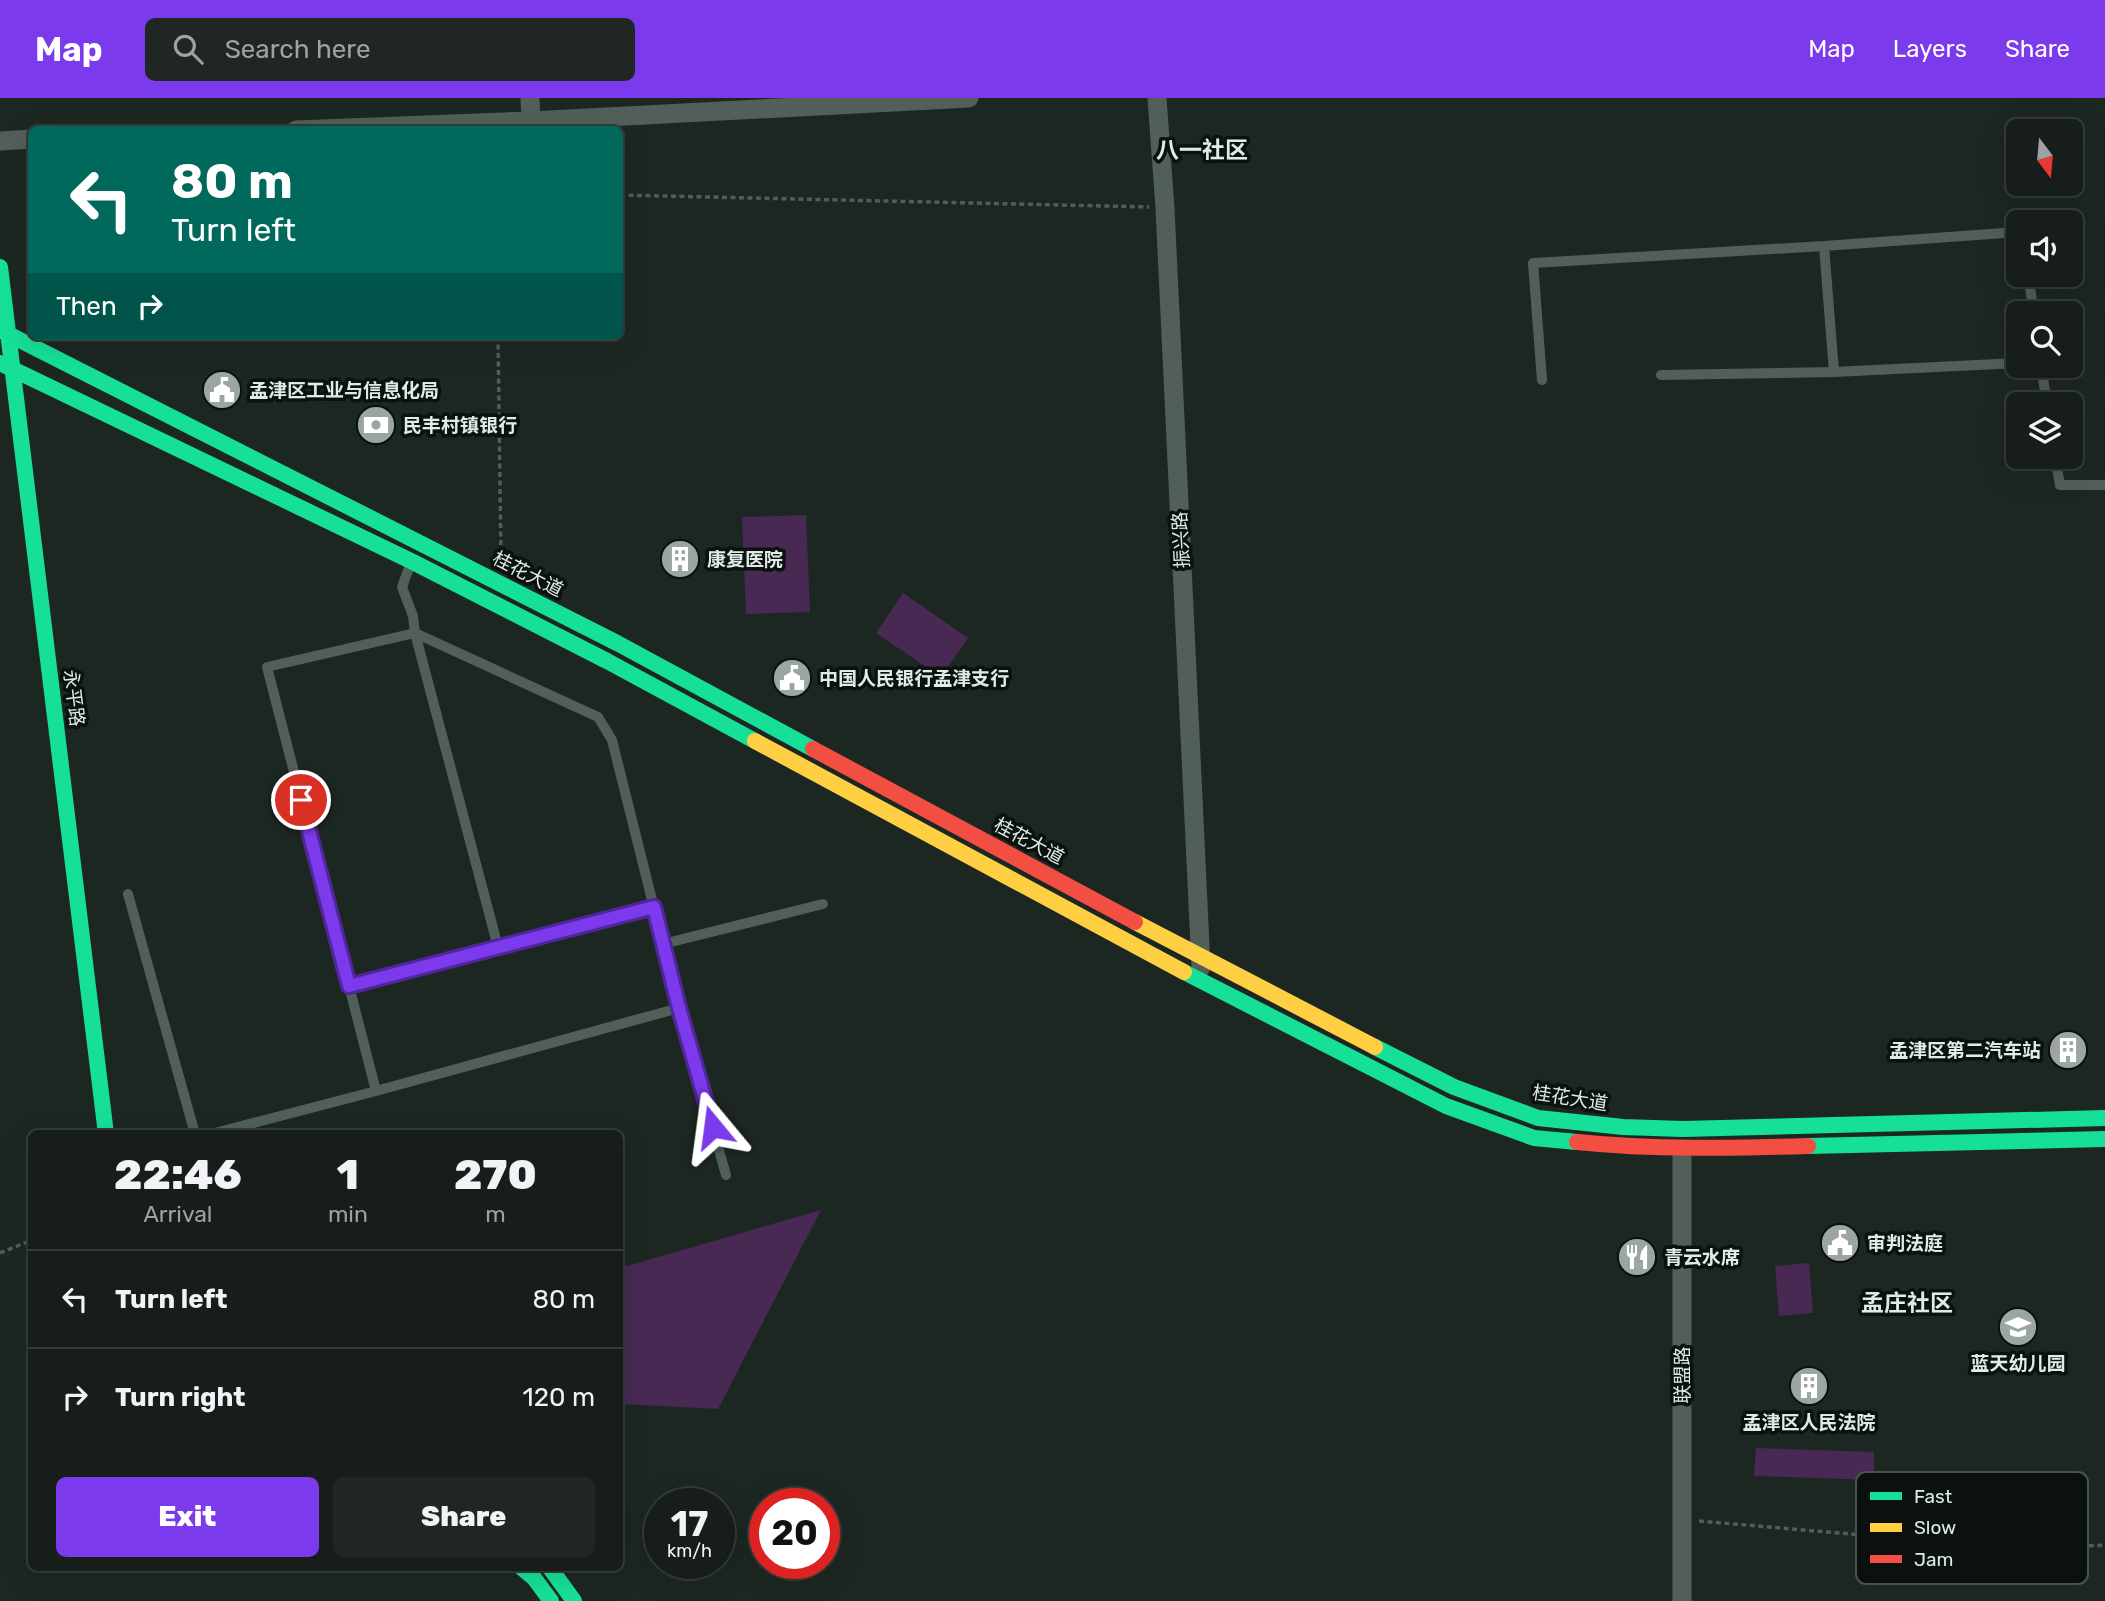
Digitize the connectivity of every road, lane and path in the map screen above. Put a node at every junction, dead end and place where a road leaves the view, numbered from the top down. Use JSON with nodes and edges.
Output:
{"nodes":[{"id":1,"x":530,"y":98,"type":"edge"},
{"id":2,"x":969,"y":98,"type":"edge"},
{"id":3,"x":1157,"y":98,"type":"edge"},
{"id":4,"x":531,"y":121,"type":"junction"},
{"id":5,"x":400,"y":126,"type":"edge"},
{"id":6,"x":28,"y":139,"type":"edge"},
{"id":7,"x":0,"y":141,"type":"edge"},
{"id":8,"x":623,"y":195,"type":"edge"},
{"id":9,"x":1165,"y":208,"type":"junction"},
{"id":10,"x":2006,"y":233,"type":"edge"},
{"id":11,"x":1824,"y":246,"type":"junction"},
{"id":12,"x":0,"y":267,"type":"edge"},
{"id":13,"x":4,"y":331,"type":"edge"},
{"id":14,"x":498,"y":340,"type":"edge"},
{"id":15,"x":2006,"y":364,"type":"edge"},
{"id":16,"x":6,"y":366,"type":"edge"},
{"id":17,"x":1834,"y":372,"type":"junction"},
{"id":18,"x":1661,"y":375,"type":"dead end"},
{"id":19,"x":1542,"y":380,"type":"dead end"},
{"id":20,"x":2057,"y":469,"type":"edge"},
{"id":21,"x":2105,"y":485,"type":"edge"},
{"id":22,"x":411,"y":561,"type":"junction"},
{"id":23,"x":502,"y":584,"type":"junction"},
{"id":24,"x":415,"y":633,"type":"junction"},
{"id":25,"x":128,"y":894,"type":"dead end"},
{"id":26,"x":823,"y":904,"type":"dead end"},
{"id":27,"x":654,"y":907,"type":"junction"},
{"id":28,"x":663,"y":944,"type":"junction"},
{"id":29,"x":498,"y":947,"type":"junction"},
{"id":30,"x":1201,"y":958,"type":"junction"},
{"id":31,"x":1202,"y":981,"type":"junction"},
{"id":32,"x":349,"y":986,"type":"junction"},
{"id":33,"x":679,"y":1008,"type":"junction"},
{"id":34,"x":376,"y":1091,"type":"junction"},
{"id":35,"x":2105,"y":1118,"type":"edge"},
{"id":36,"x":105,"y":1130,"type":"edge"},
{"id":37,"x":194,"y":1130,"type":"edge"},
{"id":38,"x":226,"y":1130,"type":"edge"},
{"id":39,"x":2105,"y":1139,"type":"edge"},
{"id":40,"x":1682,"y":1149,"type":"junction"},
{"id":41,"x":726,"y":1175,"type":"dead end"},
{"id":42,"x":28,"y":1242,"type":"edge"},
{"id":43,"x":0,"y":1253,"type":"edge"},
{"id":44,"x":1682,"y":1520,"type":"junction"},
{"id":45,"x":1856,"y":1535,"type":"edge"},
{"id":46,"x":526,"y":1571,"type":"edge"},
{"id":47,"x":552,"y":1571,"type":"edge"},
{"id":48,"x":551,"y":1601,"type":"edge"},
{"id":49,"x":574,"y":1601,"type":"edge"},
{"id":50,"x":1682,"y":1601,"type":"edge"}],
"edges":[{"from":1,"to":4,"type":"street"},
{"from":2,"to":4,"type":"street"},
{"from":3,"to":9,"type":"street","name":"振兴路"},
{"from":4,"to":5,"type":"street"},
{"from":6,"to":7,"type":"street"},
{"from":8,"to":9,"type":"path"},
{"from":9,"to":30,"type":"street","name":"振兴路"},
{"from":10,"to":11,"type":"lane"},
{"from":11,"to":17,"type":"lane"},
{"from":11,"to":19,"type":"lane"},
{"from":12,"to":13,"type":"main road","name":"永平路"},
{"from":13,"to":16,"type":"main road","name":"永平路"},
{"from":13,"to":23,"type":"main road","name":"桂花大道"},
{"from":14,"to":23,"type":"path"},
{"from":15,"to":17,"type":"lane"},
{"from":16,"to":22,"type":"main road"},
{"from":16,"to":36,"type":"main road","name":"永平路"},
{"from":17,"to":18,"type":"lane"},
{"from":20,"to":21,"type":"lane"},
{"from":22,"to":24,"type":"lane"},
{"from":22,"to":31,"type":"main road"},
{"from":23,"to":30,"type":"main road","name":"桂花大道"},
{"from":24,"to":27,"type":"lane"},
{"from":24,"to":29,"type":"lane"},
{"from":24,"to":32,"type":"lane"},
{"from":25,"to":37,"type":"lane"},
{"from":26,"to":28,"type":"lane"},
{"from":27,"to":28,"type":"lane"},
{"from":27,"to":29,"type":"lane"},
{"from":28,"to":33,"type":"lane"},
{"from":29,"to":32,"type":"lane"},
{"from":30,"to":31,"type":"street","name":"振兴路"},
{"from":30,"to":35,"type":"main road","name":"桂花大道"},
{"from":31,"to":40,"type":"main road"},
{"from":32,"to":34,"type":"lane"},
{"from":33,"to":34,"type":"lane"},
{"from":33,"to":41,"type":"lane"},
{"from":34,"to":38,"type":"lane"},
{"from":39,"to":40,"type":"main road"},
{"from":40,"to":44,"type":"street","name":"联盟路"},
{"from":42,"to":43,"type":"path"},
{"from":44,"to":45,"type":"path"},
{"from":44,"to":50,"type":"street","name":"联盟路"},
{"from":46,"to":48,"type":"main road"},
{"from":47,"to":49,"type":"main road"}]}
